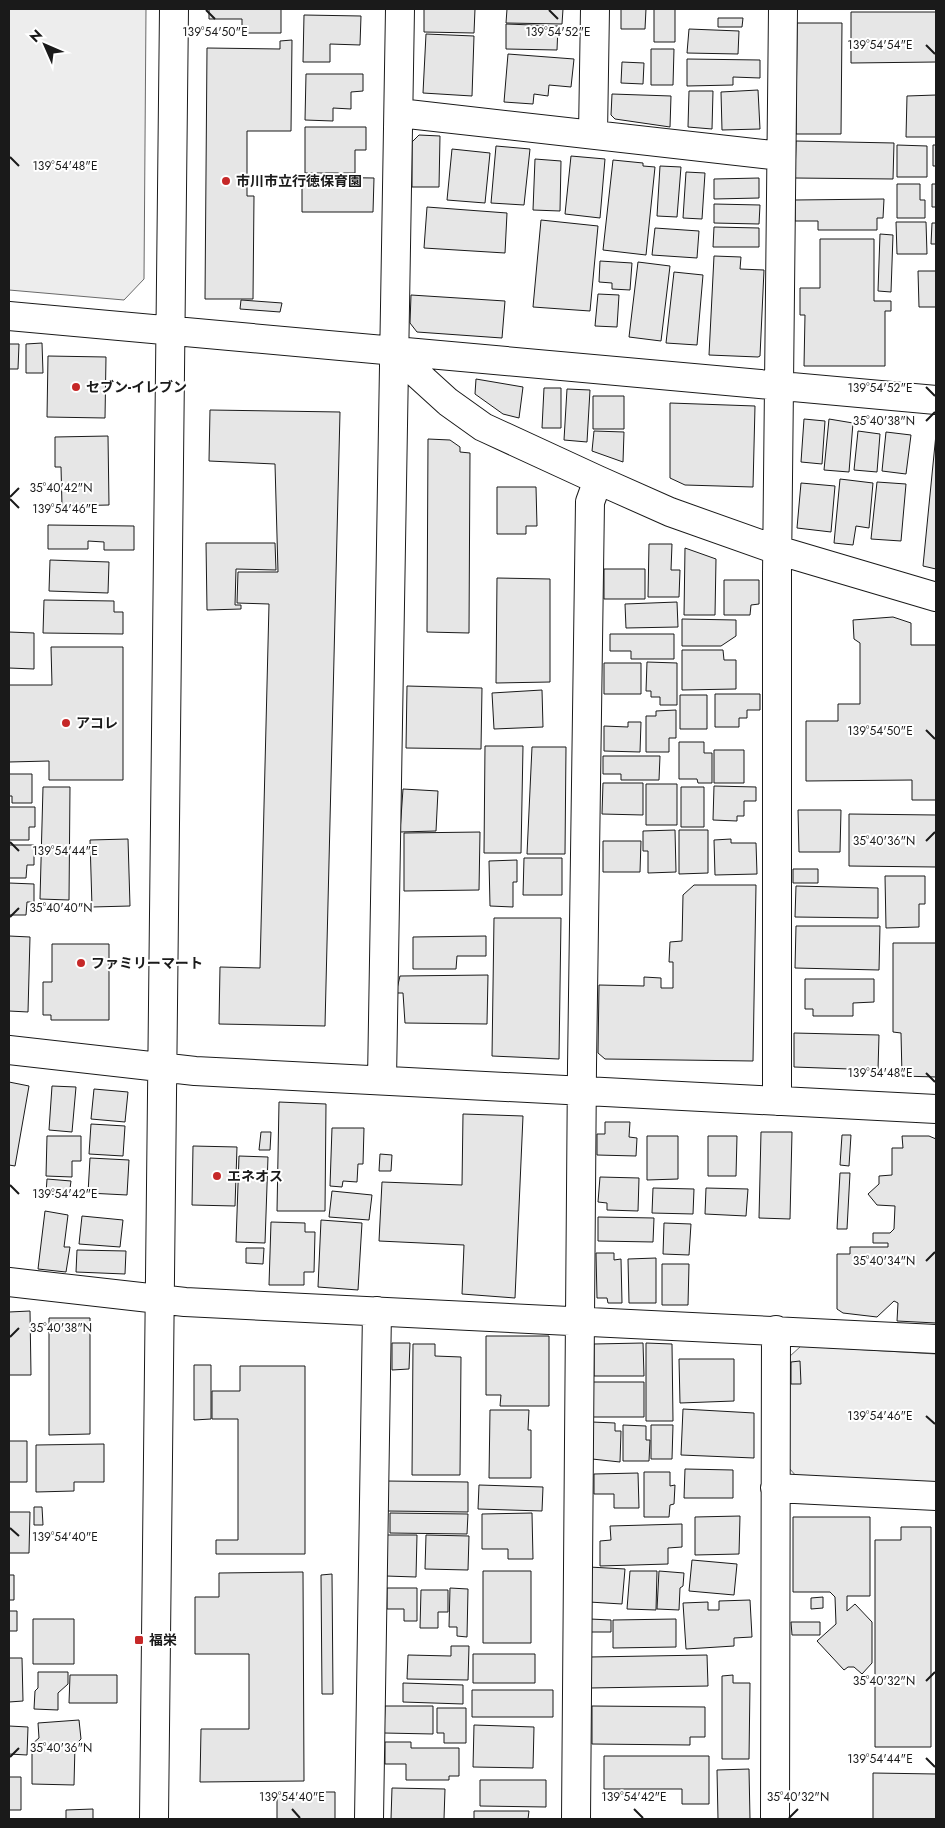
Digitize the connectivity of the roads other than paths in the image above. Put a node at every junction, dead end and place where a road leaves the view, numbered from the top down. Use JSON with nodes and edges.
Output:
{"nodes":[{"id":1,"x":174,"y":9,"type":"edge"},
{"id":2,"x":400,"y":9,"type":"edge"},
{"id":3,"x":595,"y":9,"type":"edge"},
{"id":4,"x":783,"y":9,"type":"edge"},
{"id":5,"x":399,"y":113,"type":"junction"},
{"id":6,"x":593,"y":134,"type":"junction"},
{"id":7,"x":781,"y":156,"type":"junction"},
{"id":8,"x":9,"y":316,"type":"edge"},
{"id":9,"x":171,"y":329,"type":"junction"},
{"id":10,"x":393,"y":352,"type":"junction"},
{"id":11,"x":779,"y":387,"type":"junction"},
{"id":12,"x":936,"y":400,"type":"edge"},
{"id":13,"x":598,"y":480,"type":"junction"},
{"id":14,"x":777,"y":550,"type":"junction"},
{"id":15,"x":936,"y":597,"type":"edge"},
{"id":16,"x":9,"y":1050,"type":"edge"},
{"id":17,"x":162,"y":1067,"type":"junction"},
{"id":18,"x":382,"y":1080,"type":"junction"},
{"id":19,"x":582,"y":1091,"type":"junction"},
{"id":20,"x":777,"y":1100,"type":"junction"},
{"id":21,"x":936,"y":1109,"type":"edge"},
{"id":22,"x":9,"y":1282,"type":"edge"},
{"id":23,"x":159,"y":1299,"type":"junction"},
{"id":24,"x":377,"y":1311,"type":"junction"},
{"id":25,"x":581,"y":1321,"type":"junction"},
{"id":26,"x":776,"y":1330,"type":"junction"},
{"id":27,"x":936,"y":1338,"type":"edge"},
{"id":28,"x":775,"y":1488,"type":"junction"},
{"id":29,"x":936,"y":1496,"type":"edge"},
{"id":30,"x":154,"y":1819,"type":"edge"},
{"id":31,"x":369,"y":1819,"type":"edge"},
{"id":32,"x":576,"y":1819,"type":"edge"},
{"id":33,"x":775,"y":1819,"type":"edge"}],
"edges":[{"from":1,"to":9,"type":"street"},
{"from":2,"to":5,"type":"street"},
{"from":3,"to":6,"type":"street"},
{"from":4,"to":7,"type":"street"},
{"from":5,"to":6,"type":"street"},
{"from":5,"to":10,"type":"street"},
{"from":6,"to":7,"type":"street"},
{"from":7,"to":11,"type":"street"},
{"from":8,"to":9,"type":"street"},
{"from":9,"to":10,"type":"street"},
{"from":9,"to":17,"type":"street"},
{"from":10,"to":11,"type":"street"},
{"from":10,"to":13,"type":"street"},
{"from":10,"to":18,"type":"street"},
{"from":11,"to":12,"type":"street"},
{"from":11,"to":14,"type":"street"},
{"from":13,"to":14,"type":"street"},
{"from":13,"to":19,"type":"street"},
{"from":14,"to":15,"type":"street"},
{"from":14,"to":20,"type":"street"},
{"from":16,"to":17,"type":"street"},
{"from":17,"to":18,"type":"street"},
{"from":17,"to":23,"type":"street"},
{"from":18,"to":19,"type":"street"},
{"from":19,"to":20,"type":"street"},
{"from":19,"to":25,"type":"street"},
{"from":20,"to":21,"type":"street"},
{"from":22,"to":23,"type":"street"},
{"from":23,"to":24,"type":"street"},
{"from":23,"to":30,"type":"street"},
{"from":24,"to":25,"type":"street"},
{"from":24,"to":31,"type":"street"},
{"from":25,"to":26,"type":"street"},
{"from":25,"to":32,"type":"street"},
{"from":26,"to":27,"type":"street"},
{"from":26,"to":28,"type":"street"},
{"from":28,"to":29,"type":"street"},
{"from":28,"to":33,"type":"street"}]}
